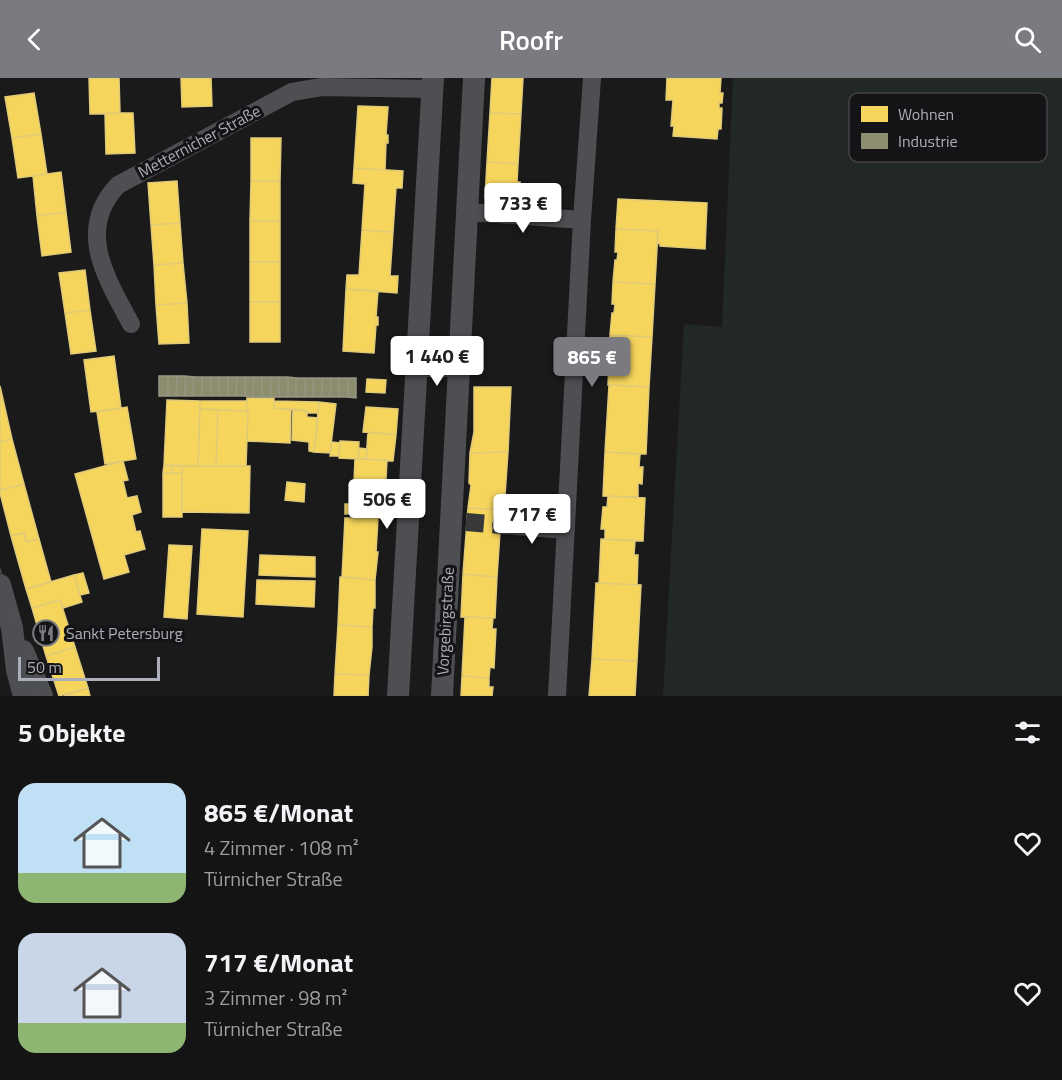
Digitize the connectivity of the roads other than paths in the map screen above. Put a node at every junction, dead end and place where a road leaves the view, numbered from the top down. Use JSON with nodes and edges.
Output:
{"nodes":[{"id":1,"x":474,"y":78,"type":"edge"},
{"id":2,"x":592,"y":78,"type":"edge"},
{"id":3,"x":432,"y":84,"type":"edge"},
{"id":4,"x":467,"y":212,"type":"junction"},
{"id":5,"x":582,"y":220,"type":"junction"},
{"id":6,"x":131,"y":324,"type":"dead end"},
{"id":7,"x":416,"y":366,"type":"junction"},
{"id":8,"x":459,"y":366,"type":"junction"},
{"id":9,"x":501,"y":525,"type":"tunnel mouth"},
{"id":10,"x":566,"y":530,"type":"junction"},
{"id":11,"x":0,"y":585,"type":"edge"},
{"id":12,"x":12,"y":628,"type":"junction"},
{"id":13,"x":24,"y":696,"type":"edge"},
{"id":14,"x":42,"y":696,"type":"edge"},
{"id":15,"x":398,"y":696,"type":"edge"},
{"id":16,"x":442,"y":696,"type":"edge"},
{"id":17,"x":557,"y":696,"type":"edge"}],
"edges":[{"from":1,"to":4,"type":"street","name":"Vorgebirgstraße"},
{"from":2,"to":5,"type":"street"},
{"from":3,"to":6,"type":"street","name":"Metternicher Straße"},
{"from":3,"to":7,"type":"street"},
{"from":4,"to":5,"type":"street"},
{"from":4,"to":8,"type":"street","name":"Vorgebirgstraße"},
{"from":5,"to":10,"type":"street"},
{"from":7,"to":8,"type":"street"},
{"from":7,"to":15,"type":"street"},
{"from":8,"to":16,"type":"street","name":"Vorgebirgstraße"},
{"from":9,"to":10,"type":"street"},
{"from":10,"to":17,"type":"street"},
{"from":11,"to":12,"type":"street"},
{"from":12,"to":13,"type":"street"},
{"from":12,"to":14,"type":"street"}]}
